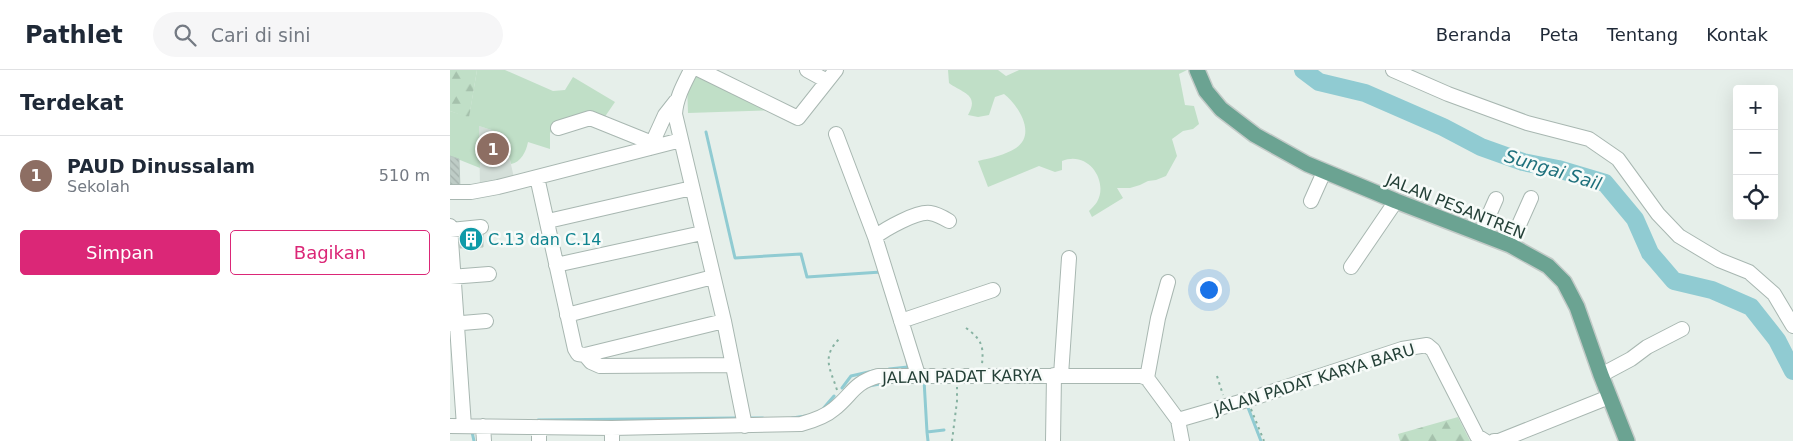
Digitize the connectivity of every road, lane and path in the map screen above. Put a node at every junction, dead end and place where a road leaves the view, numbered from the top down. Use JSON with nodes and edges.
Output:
{"nodes":[{"id":1,"x":691,"y":70,"type":"edge"},
{"id":2,"x":700,"y":70,"type":"edge"},
{"id":3,"x":807,"y":70,"type":"edge"},
{"id":4,"x":1197,"y":70,"type":"edge"},
{"id":5,"x":1393,"y":70,"type":"edge"},
{"id":6,"x":832,"y":75,"type":"edge"},
{"id":7,"x":677,"y":101,"type":"junction"},
{"id":8,"x":558,"y":128,"type":"dead end"},
{"id":9,"x":836,"y":134,"type":"dead end"},
{"id":10,"x":681,"y":140,"type":"junction"},
{"id":11,"x":651,"y":146,"type":"junction"},
{"id":12,"x":1324,"y":172,"type":"junction"},
{"id":13,"x":537,"y":177,"type":"junction"},
{"id":14,"x":692,"y":188,"type":"junction"},
{"id":15,"x":450,"y":192,"type":"edge"},
{"id":16,"x":1531,"y":198,"type":"dead end"},
{"id":17,"x":1496,"y":200,"type":"dead end"},
{"id":18,"x":1310,"y":201,"type":"dead end"},
{"id":19,"x":1396,"y":201,"type":"junction"},
{"id":20,"x":548,"y":221,"type":"junction"},
{"id":21,"x":949,"y":221,"type":"dead end"},
{"id":22,"x":450,"y":226,"type":"edge"},
{"id":23,"x":481,"y":227,"type":"dead end"},
{"id":24,"x":450,"y":230,"type":"edge"},
{"id":25,"x":702,"y":233,"type":"junction"},
{"id":26,"x":1481,"y":233,"type":"junction"},
{"id":27,"x":875,"y":238,"type":"junction"},
{"id":28,"x":1510,"y":245,"type":"junction"},
{"id":29,"x":1069,"y":258,"type":"dead end"},
{"id":30,"x":556,"y":265,"type":"junction"},
{"id":31,"x":1350,"y":267,"type":"dead end"},
{"id":32,"x":488,"y":274,"type":"dead end"},
{"id":33,"x":452,"y":277,"type":"edge"},
{"id":34,"x":713,"y":277,"type":"junction"},
{"id":35,"x":1168,"y":282,"type":"dead end"},
{"id":36,"x":994,"y":290,"type":"dead end"},
{"id":37,"x":567,"y":315,"type":"junction"},
{"id":38,"x":486,"y":321,"type":"dead end"},
{"id":39,"x":724,"y":321,"type":"junction"},
{"id":40,"x":901,"y":321,"type":"junction"},
{"id":41,"x":454,"y":324,"type":"edge"},
{"id":42,"x":1793,"y":326,"type":"edge"},
{"id":43,"x":966,"y":328,"type":"dead end"},
{"id":44,"x":1682,"y":329,"type":"dead end"},
{"id":45,"x":840,"y":338,"type":"dead end"},
{"id":46,"x":585,"y":355,"type":"junction"},
{"id":47,"x":733,"y":365,"type":"junction"},
{"id":48,"x":918,"y":375,"type":"junction"},
{"id":49,"x":959,"y":375,"type":"junction"},
{"id":50,"x":981,"y":375,"type":"junction"},
{"id":51,"x":1058,"y":375,"type":"junction"},
{"id":52,"x":1601,"y":375,"type":"junction"},
{"id":53,"x":1217,"y":376,"type":"dead end"},
{"id":54,"x":1147,"y":378,"type":"junction"},
{"id":55,"x":1609,"y":398,"type":"junction"},
{"id":56,"x":1247,"y":400,"type":"junction"},
{"id":57,"x":840,"y":402,"type":"junction"},
{"id":58,"x":1226,"y":406,"type":"junction"},
{"id":59,"x":1178,"y":420,"type":"junction"},
{"id":60,"x":450,"y":426,"type":"edge"},
{"id":61,"x":464,"y":426,"type":"junction"},
{"id":62,"x":483,"y":426,"type":"junction"},
{"id":63,"x":746,"y":426,"type":"junction"},
{"id":64,"x":539,"y":434,"type":"edge"},
{"id":65,"x":612,"y":435,"type":"edge"},
{"id":66,"x":484,"y":441,"type":"edge"},
{"id":67,"x":952,"y":441,"type":"edge"},
{"id":68,"x":1053,"y":441,"type":"edge"},
{"id":69,"x":1182,"y":441,"type":"edge"},
{"id":70,"x":1264,"y":441,"type":"edge"},
{"id":71,"x":1485,"y":441,"type":"edge"},
{"id":72,"x":1494,"y":441,"type":"edge"},
{"id":73,"x":1627,"y":441,"type":"edge"}],
"edges":[{"from":1,"to":7,"type":"street"},
{"from":2,"to":6,"type":"street"},
{"from":3,"to":6,"type":"street"},
{"from":4,"to":12,"type":"main road","name":"JALAN PESANTREN"},
{"from":5,"to":42,"type":"street"},
{"from":7,"to":10,"type":"street"},
{"from":7,"to":11,"type":"street"},
{"from":8,"to":11,"type":"street"},
{"from":9,"to":27,"type":"street"},
{"from":10,"to":11,"type":"street"},
{"from":10,"to":14,"type":"street"},
{"from":11,"to":13,"type":"street"},
{"from":12,"to":18,"type":"street"},
{"from":12,"to":19,"type":"main road","name":"JALAN PESANTREN"},
{"from":13,"to":15,"type":"street"},
{"from":13,"to":20,"type":"street"},
{"from":14,"to":20,"type":"street"},
{"from":14,"to":25,"type":"street"},
{"from":16,"to":28,"type":"street"},
{"from":17,"to":26,"type":"street"},
{"from":19,"to":26,"type":"main road","name":"JALAN PESANTREN"},
{"from":19,"to":31,"type":"street"},
{"from":20,"to":30,"type":"street"},
{"from":21,"to":27,"type":"street"},
{"from":22,"to":24,"type":"street"},
{"from":23,"to":24,"type":"street"},
{"from":24,"to":33,"type":"street"},
{"from":25,"to":30,"type":"street"},
{"from":25,"to":34,"type":"street"},
{"from":26,"to":28,"type":"main road","name":"JALAN PESANTREN"},
{"from":27,"to":40,"type":"street"},
{"from":28,"to":52,"type":"main road","name":"JALAN PESANTREN"},
{"from":29,"to":51,"type":"street"},
{"from":30,"to":37,"type":"street"},
{"from":32,"to":33,"type":"street"},
{"from":33,"to":41,"type":"street"},
{"from":34,"to":37,"type":"street"},
{"from":34,"to":39,"type":"street"},
{"from":35,"to":54,"type":"street"},
{"from":36,"to":40,"type":"street"},
{"from":37,"to":46,"type":"street"},
{"from":38,"to":41,"type":"street"},
{"from":39,"to":46,"type":"street"},
{"from":39,"to":47,"type":"street"},
{"from":40,"to":48,"type":"street"},
{"from":41,"to":61,"type":"street"},
{"from":43,"to":50,"type":"path"},
{"from":44,"to":52,"type":"street"},
{"from":45,"to":57,"type":"path"},
{"from":46,"to":47,"type":"street"},
{"from":47,"to":63,"type":"street"},
{"from":48,"to":49,"type":"street","name":"JALAN PADAT KARYA"},
{"from":48,"to":57,"type":"street","name":"JALAN PADAT KARYA"},
{"from":49,"to":50,"type":"street","name":"JALAN PADAT KARYA"},
{"from":49,"to":67,"type":"path"},
{"from":50,"to":51,"type":"street","name":"JALAN PADAT KARYA"},
{"from":51,"to":54,"type":"street","name":"JALAN PADAT KARYA"},
{"from":51,"to":68,"type":"street"},
{"from":52,"to":55,"type":"main road","name":"JALAN PESANTREN"},
{"from":53,"to":58,"type":"path"},
{"from":54,"to":59,"type":"street"},
{"from":55,"to":72,"type":"street"},
{"from":55,"to":73,"type":"main road","name":"JALAN PESANTREN"},
{"from":56,"to":58,"type":"street","name":"JALAN PADAT KARYA BARU"},
{"from":56,"to":70,"type":"path"},
{"from":56,"to":71,"type":"street","name":"JALAN PADAT KARYA BARU"},
{"from":57,"to":63,"type":"street","name":"JALAN PADAT KARYA"},
{"from":58,"to":59,"type":"street","name":"JALAN PADAT KARYA BARU"},
{"from":59,"to":69,"type":"street"},
{"from":60,"to":61,"type":"street","name":"JALAN PADAT KARYA"},
{"from":61,"to":62,"type":"street","name":"JALAN PADAT KARYA"},
{"from":62,"to":64,"type":"street","name":"JALAN PADAT KARYA"},
{"from":62,"to":66,"type":"street"},
{"from":63,"to":65,"type":"street","name":"JALAN PADAT KARYA"},
{"from":64,"to":65,"type":"street","name":"JALAN PADAT KARYA"}]}
